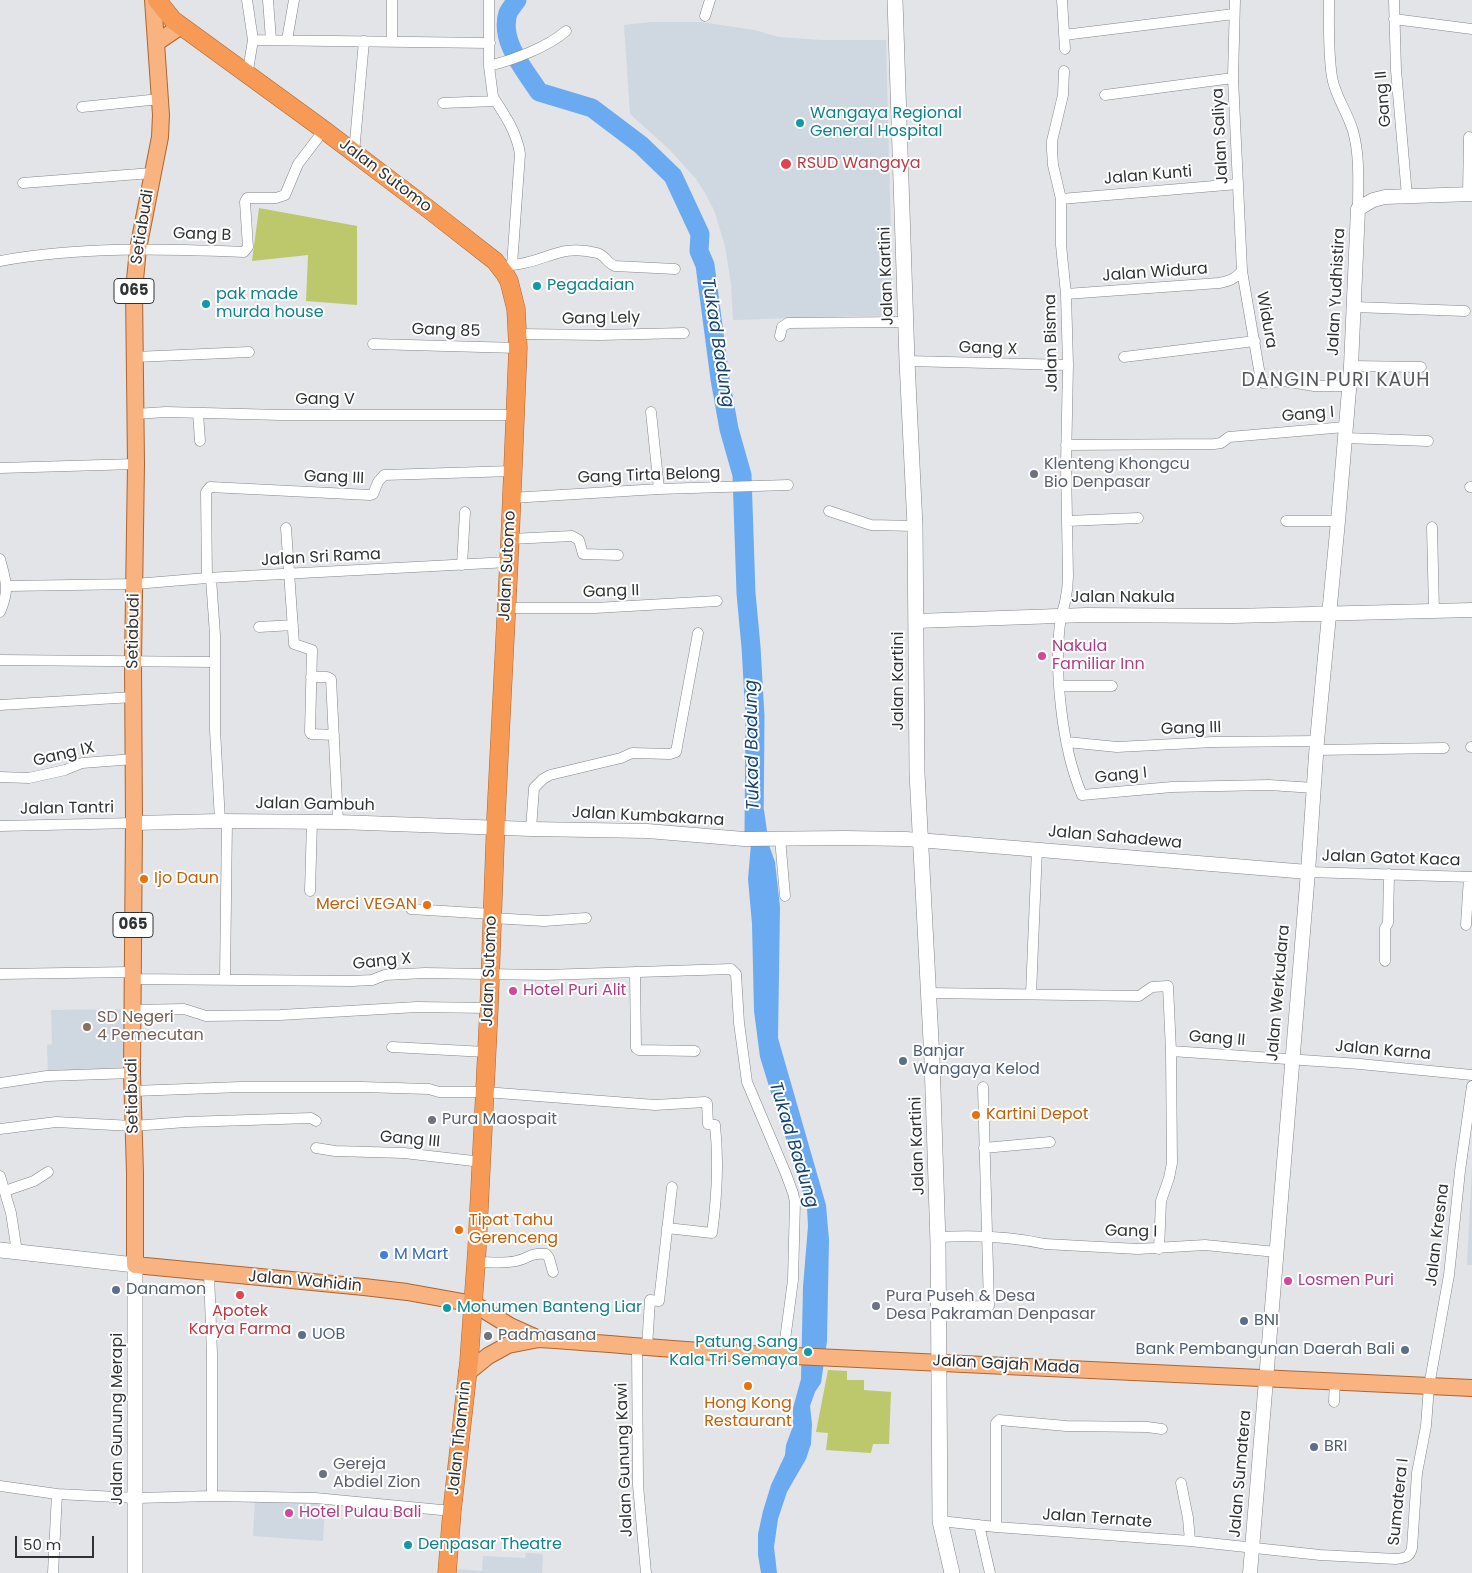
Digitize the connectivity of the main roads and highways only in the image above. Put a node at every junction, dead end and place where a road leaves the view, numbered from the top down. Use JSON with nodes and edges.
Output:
{"nodes":[{"id":1,"x":155,"y":0,"type":"edge"},
{"id":2,"x":895,"y":0,"type":"edge"},
{"id":3,"x":180,"y":26,"type":"junction"},
{"id":4,"x":156,"y":43,"type":"junction"},
{"id":5,"x":0,"y":1250,"type":"edge"},
{"id":6,"x":135,"y":1265,"type":"junction"},
{"id":7,"x":474,"y":1304,"type":"junction"},
{"id":8,"x":539,"y":1340,"type":"junction"},
{"id":9,"x":940,"y":1361,"type":"junction"},
{"id":10,"x":467,"y":1373,"type":"junction"},
{"id":11,"x":1472,"y":1388,"type":"edge"},
{"id":12,"x":136,"y":1573,"type":"edge"},
{"id":13,"x":447,"y":1573,"type":"edge"},
{"id":14,"x":952,"y":1573,"type":"edge"}],
"edges":[{"from":1,"to":3,"type":"highway","name":"Jalan Sutomo"},
{"from":1,"to":4,"type":"main road","name":"Setiabudi","number":"065"},
{"from":2,"to":9,"type":"main road","name":"Jalan Kartini"},
{"from":3,"to":4,"type":"main road"},
{"from":3,"to":7,"type":"highway","name":"Jalan Sutomo"},
{"from":4,"to":6,"type":"main road","name":"Setiabudi","number":"065"},
{"from":5,"to":6,"type":"main road"},
{"from":6,"to":7,"type":"main road","name":"Jalan Wahidin"},
{"from":6,"to":12,"type":"main road","name":"Jalan Gunung Merapi"},
{"from":7,"to":8,"type":"main road","name":"Jalan Gajah Mada"},
{"from":7,"to":10,"type":"highway","name":"Jalan Thamrin"},
{"from":8,"to":9,"type":"main road","name":"Jalan Gajah Mada"},
{"from":8,"to":10,"type":"main road","name":"Jalan Gajah Mada"},
{"from":9,"to":11,"type":"main road","name":"Jalan Gajah Mada"},
{"from":9,"to":14,"type":"main road","name":"Jalan Kartini"},
{"from":10,"to":13,"type":"highway","name":"Jalan Thamrin"}]}
